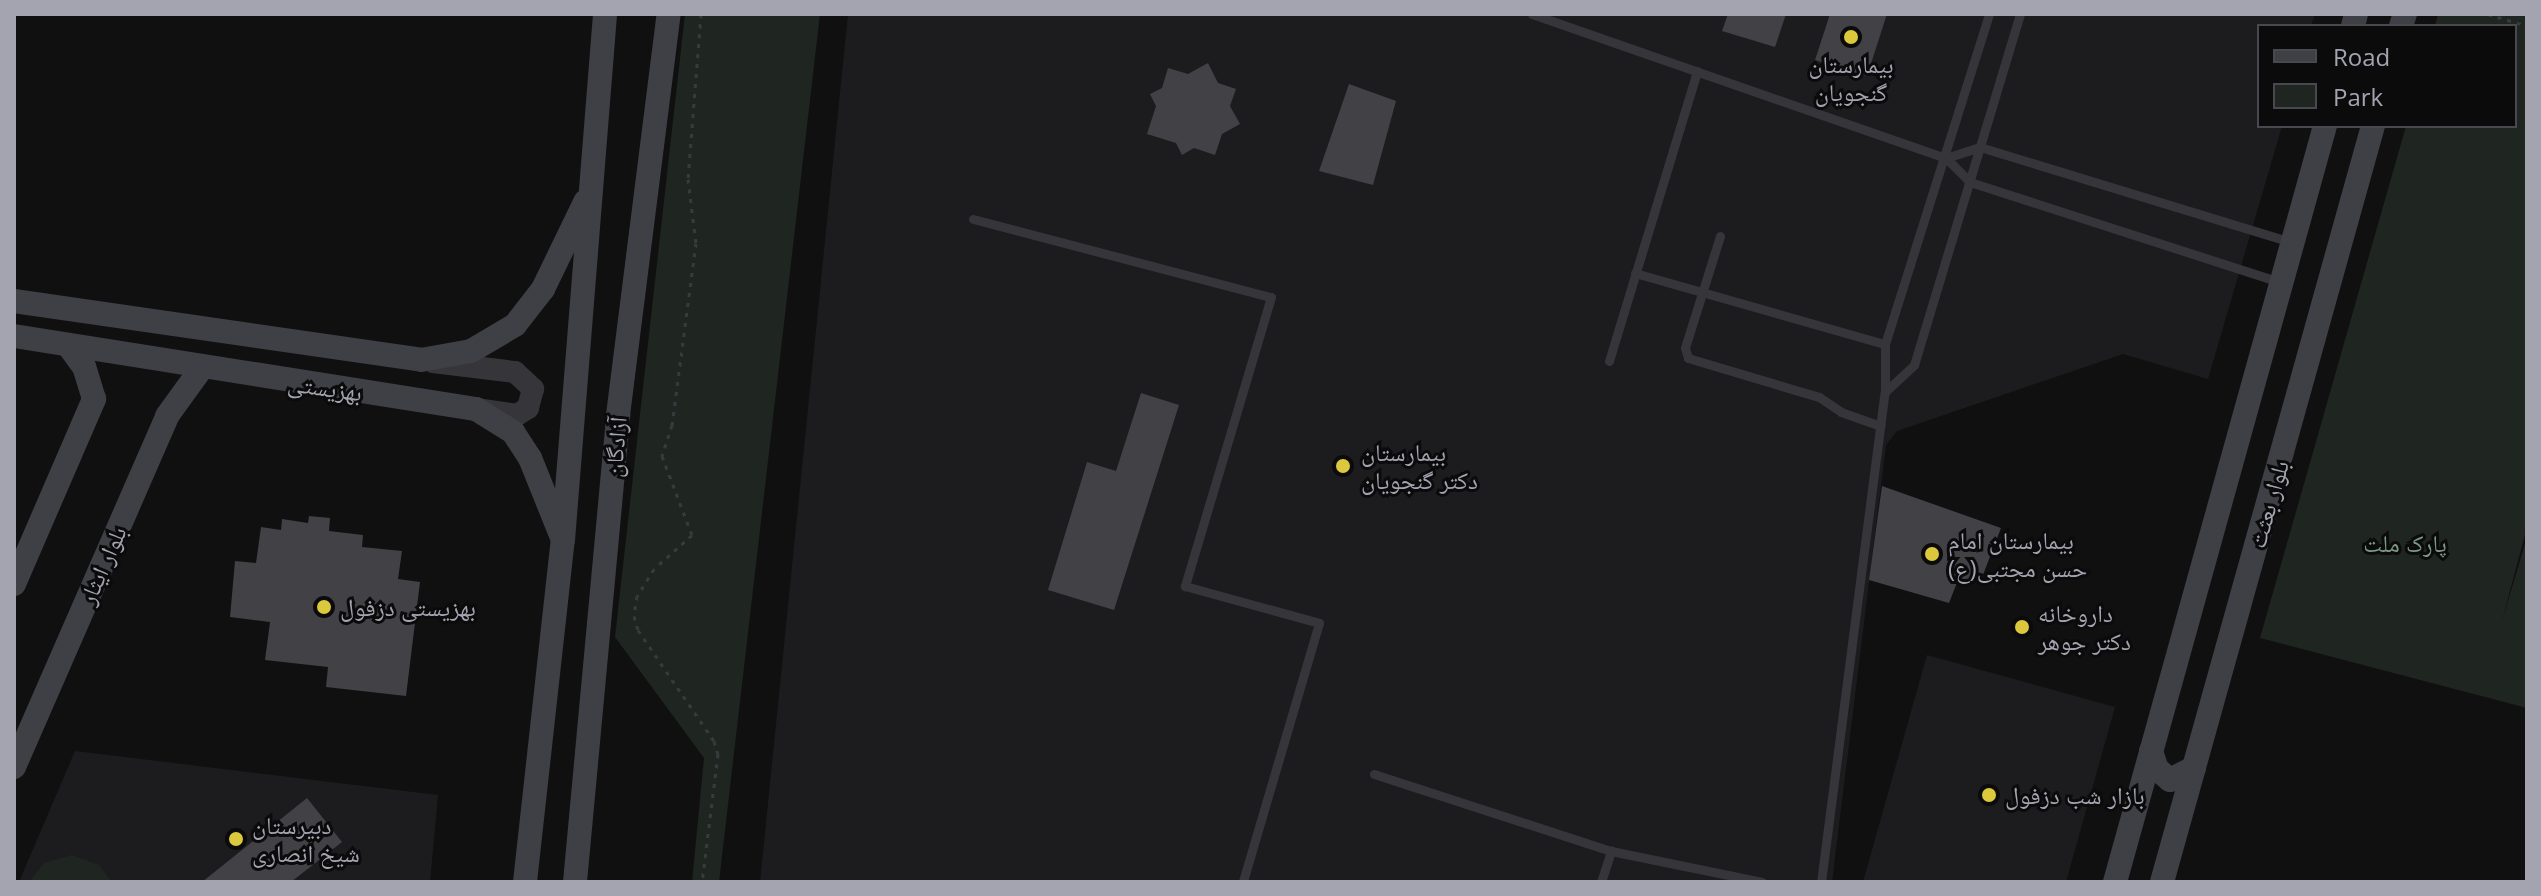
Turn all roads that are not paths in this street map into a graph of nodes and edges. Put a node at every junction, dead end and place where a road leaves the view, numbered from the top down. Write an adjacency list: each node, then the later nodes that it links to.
1 (605, 14): 12 (main road, آزادگان)
2 (1532, 14): 6 (lane)
3 (1989, 14): 10 (lane)
4 (2020, 14): 9 (lane)
5 (668, 15): 37 (main road, آزادگان)
6 (1697, 71): 10 (lane); 16 (lane)
7 (2324, 128): 15 (main road, بلوار بعثت)
8 (2372, 128): 33 (main road, بلوار بعثت)
9 (1980, 147): 10 (lane); 11 (lane); 15 (lane)
10 (1946, 158): 11 (lane); 21 (lane)
11 (1970, 182): 17 (lane); 26 (lane)
12 (591, 189): 23 (main road); 29 (main road, آزادگان)
13 (973, 219): 38 (lane)
14 (1720, 236): 18 (lane)
15 (2293, 243): 17 (main road, بلوار بعثت)
16 (1635, 273): 18 (lane); 24 (lane)
17 (2282, 283): 31 (main road, بلوار بعثت)
18 (1701, 292): 21 (lane); 28 (lane)
19 (14, 301): 23 (main road)
20 (14, 336): 22 (main road, بهزیستی)
21 (1885, 344): 26 (lane)
22 (68, 345): 25 (main road, بهزیستی); 30 (main road)
23 (421, 360): 27 (street)
24 (1609, 361)
25 (201, 369): 27 (main road, بهزیستی); 32 (main road, بلوار ایثار)
26 (1885, 392): 28 (lane)
27 (476, 409): 29 (main road, بهزیستی)
28 (1881, 426): 41 (lane)
29 (563, 540): 36 (main road, آزادگان)
30 (14, 584)
31 (2151, 751): 33 (main road); 42 (main road, بلوار بعثت)
32 (14, 767)
33 (2194, 768): 43 (main road, بلوار بعثت)
34 (1374, 774): 35 (lane)
35 (1611, 851): 39 (lane); 40 (lane)
36 (525, 882)
37 (575, 882)
38 (1243, 882)
39 (1601, 882)
40 (1762, 882)
41 (1821, 882)
42 (2115, 882)
43 (2162, 882)

